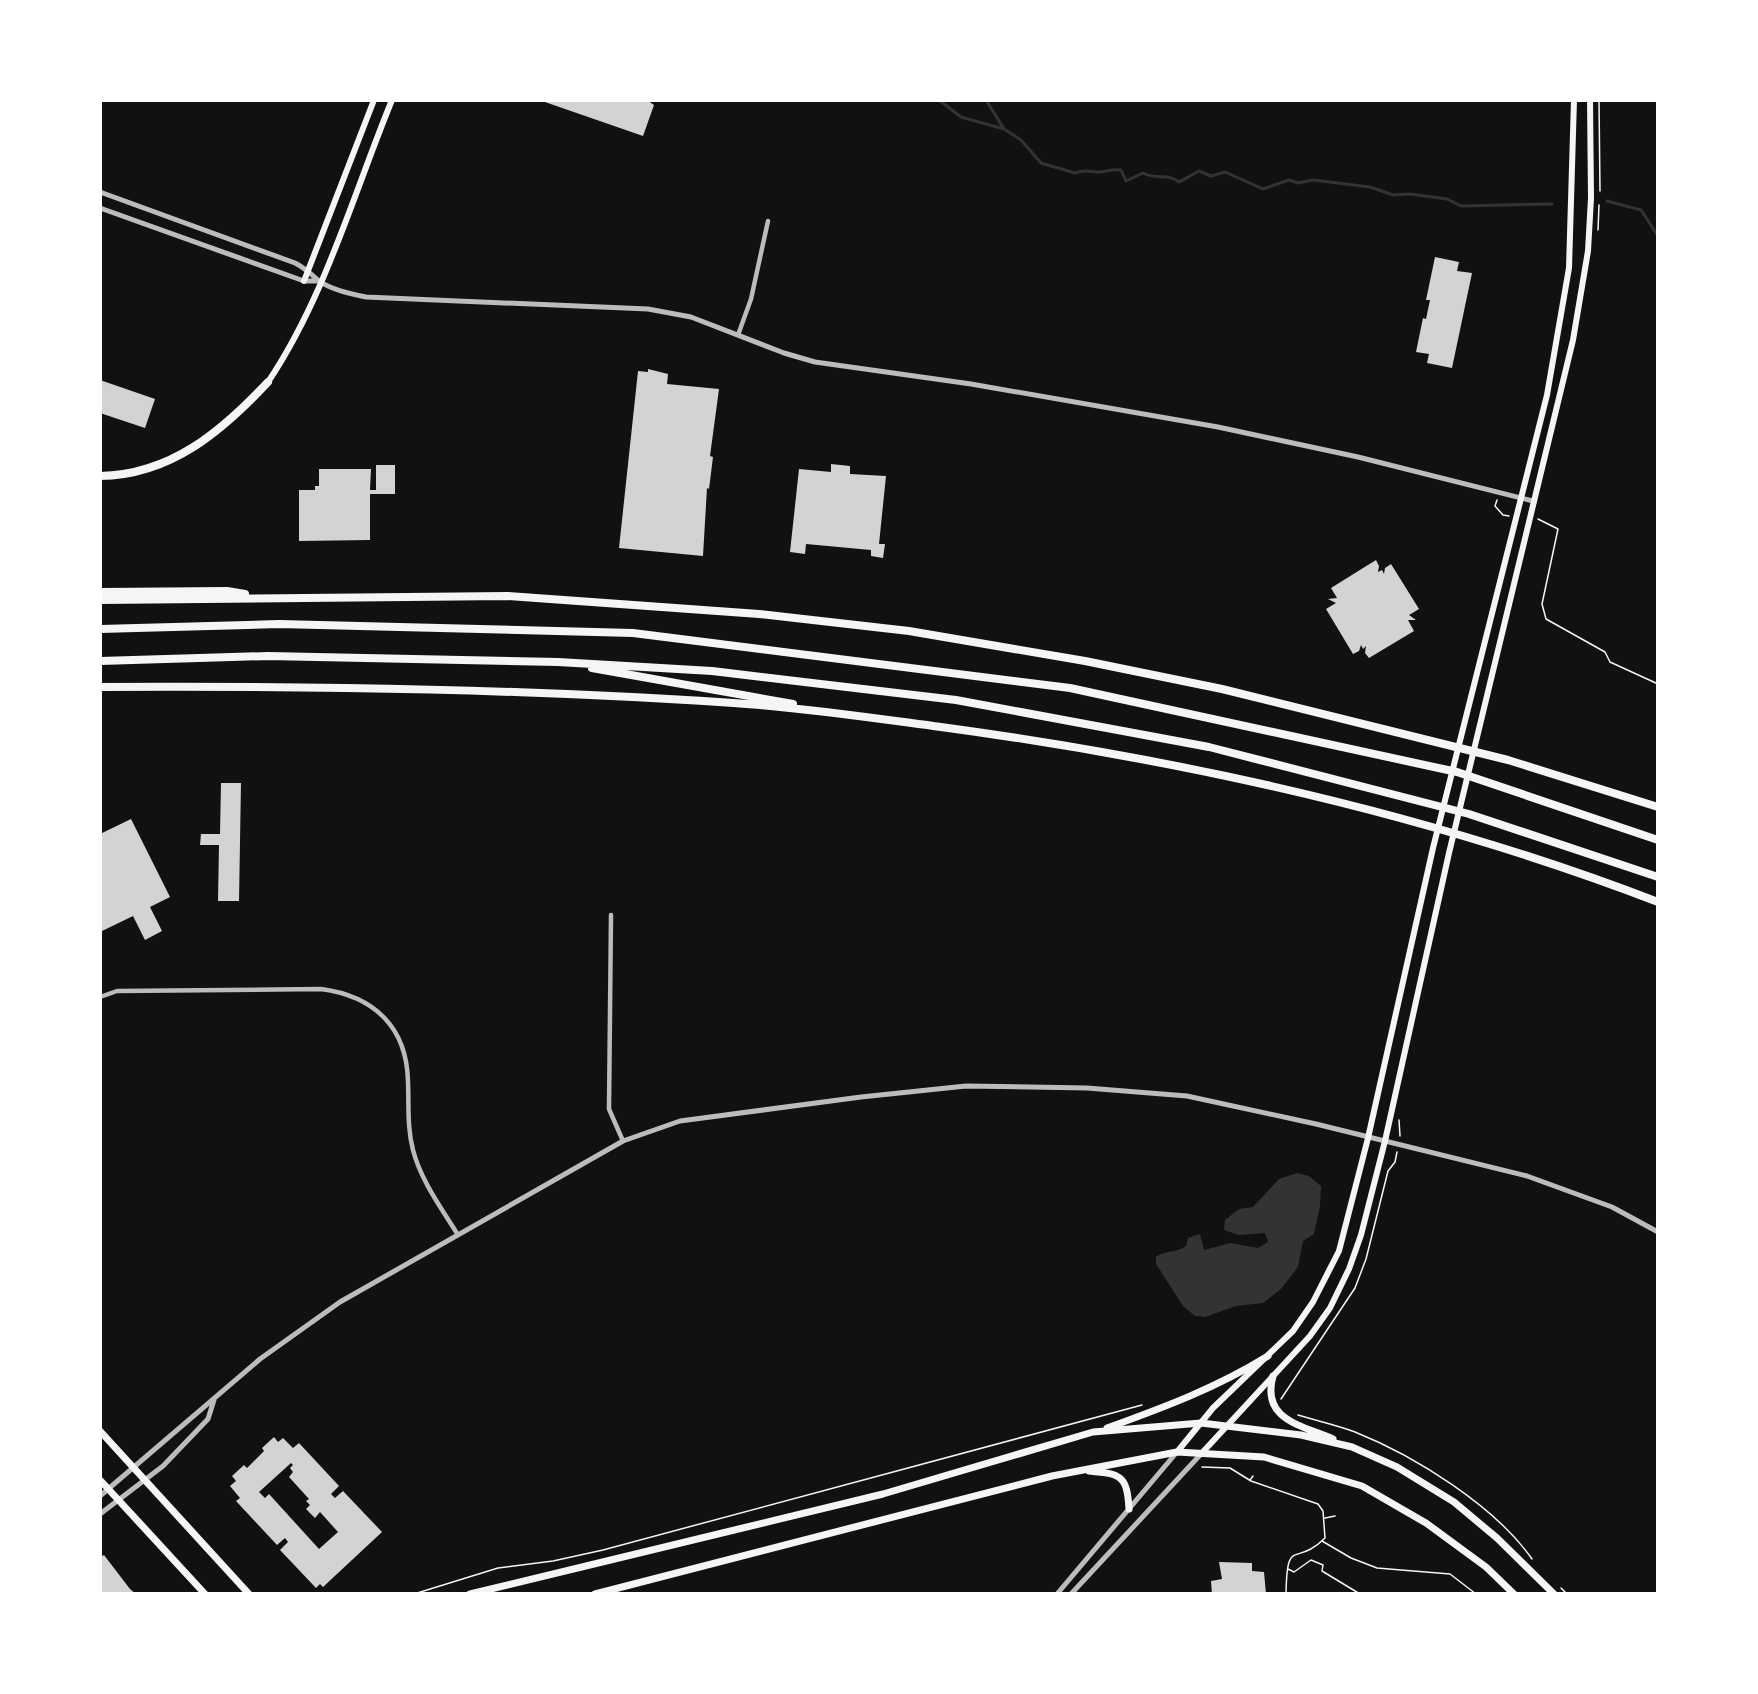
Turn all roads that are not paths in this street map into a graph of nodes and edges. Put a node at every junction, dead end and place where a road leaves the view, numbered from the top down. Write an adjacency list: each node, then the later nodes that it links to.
1 (374, 100): 8 (main road)
2 (392, 100): 9 (main road)
3 (1574, 100): 14 (main road)
4 (1590, 100): 15 (main road)
5 (100, 192): 8 (street)
6 (100, 208): 10 (street)
7 (768, 221): 11 (street)
8 (308, 269): 9 (street); 10 (main road)
9 (320, 281): 10 (street); 11 (street); 12 (main road)
10 (304, 282)
11 (738, 335): 14 (street)
12 (268, 382): 13 (highway)
13 (100, 476)
14 (1519, 498): 15 (street); 30 (main road)
15 (1533, 501): 32 (main road)
16 (100, 592): 17 (highway)
17 (267, 597): 18 (highway); 24 (highway)
18 (100, 600)
19 (100, 629): 25 (highway)
20 (100, 661): 21 (highway)
21 (558, 662): 23 (highway); 26 (highway)
22 (100, 689): 23 (highway)
23 (866, 717): 27 (highway)
24 (1658, 807)
25 (1658, 840)
26 (1658, 877)
27 (1658, 902)
28 (612, 915): 31 (street)
29 (100, 997): 34 (street)
30 (1368, 1138): 31 (street); 32 (street); 35 (main road)
31 (623, 1141): 34 (street)
32 (1385, 1141): 33 (street); 36 (main road)
33 (1658, 1232)
34 (458, 1235): 37 (street)
35 (1268, 1356): 38 (main road); 41 (main road)
36 (1273, 1376): 39 (main road); 42 (main road)
37 (215, 1399): 45 (street); 48 (street)
38 (1201, 1423): 39 (main road); 41 (main road); 43 (main road)
39 (1227, 1426): 42 (main road); 44 (main road)
40 (100, 1431): 45 (main road)
41 (1093, 1432): 56 (main road)
42 (1352, 1447): 61 (main road)
43 (1177, 1452): 44 (main road); 46 (main road); 52 (street)
44 (1201, 1454): 59 (street); 60 (main road)
45 (135, 1469): 48 (main road); 49 (street)
46 (1081, 1471): 52 (main road); 57 (main road)
47 (100, 1480): 49 (main road)
48 (145, 1480): 51 (street); 55 (main road)
49 (109, 1489): 50 (street); 51 (main road)
50 (100, 1496)
51 (120, 1502): 53 (street); 54 (main road)
52 (1129, 1509): 58 (street)
53 (100, 1514)
54 (205, 1593)
55 (249, 1593)
56 (470, 1593)
57 (595, 1593)
58 (1057, 1593)
59 (1071, 1593)
60 (1514, 1593)
61 (1554, 1593)

